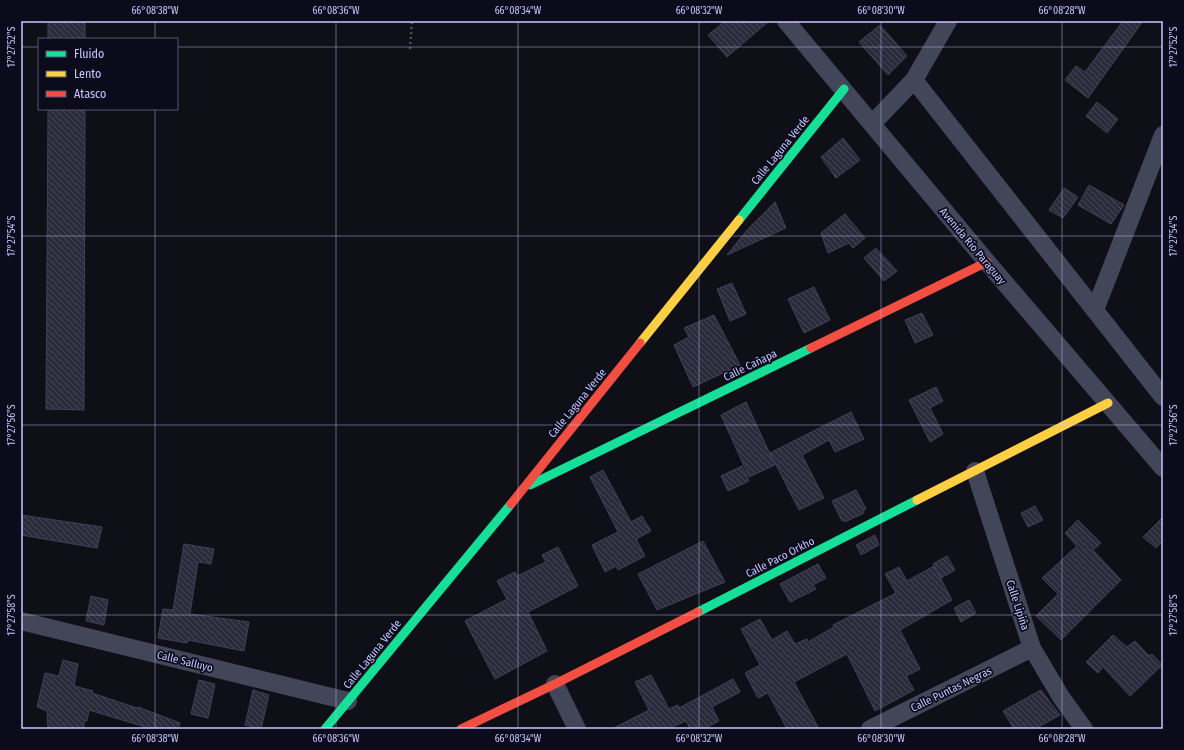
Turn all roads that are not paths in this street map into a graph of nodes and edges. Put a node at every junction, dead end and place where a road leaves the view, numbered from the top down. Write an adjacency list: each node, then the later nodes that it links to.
1 (786, 21): 4 (street, Avenida Río Paraguay)
2 (948, 21): 3 (street)
3 (914, 80): 5 (street); 8 (street)
4 (844, 89): 5 (street, Avenida Río Paraguay); 13 (street, Calle Laguna Verde)
5 (872, 124): 7 (street, Avenida Río Paraguay)
6 (1163, 135): 8 (street)
7 (987, 262): 10 (street, Avenida Río Paraguay); 13 (street, Calle Cañapa)
8 (1095, 310): 9 (street)
9 (1163, 397)
10 (1108, 403): 11 (street, Avenida Río Paraguay); 12 (street, Calle Paco Orkho)
11 (1163, 468)
12 (974, 472): 15 (street, Calle Lipiña); 16 (street, Calle Paco Orkho)
13 (523, 488): 17 (street, Calle Laguna Verde)
14 (21, 621): 17 (street, Calle Salluyo)
15 (1032, 648): 21 (street, Calle Puntas Negras); 22 (street, Calle Lipiña)
16 (555, 684): 19 (street, Calle Paco Orkho); 20 (street)
17 (348, 701): 18 (street, Calle Laguna Verde)
18 (325, 729)
19 (461, 729)
20 (578, 729)
21 (870, 729)
22 (1084, 729)

